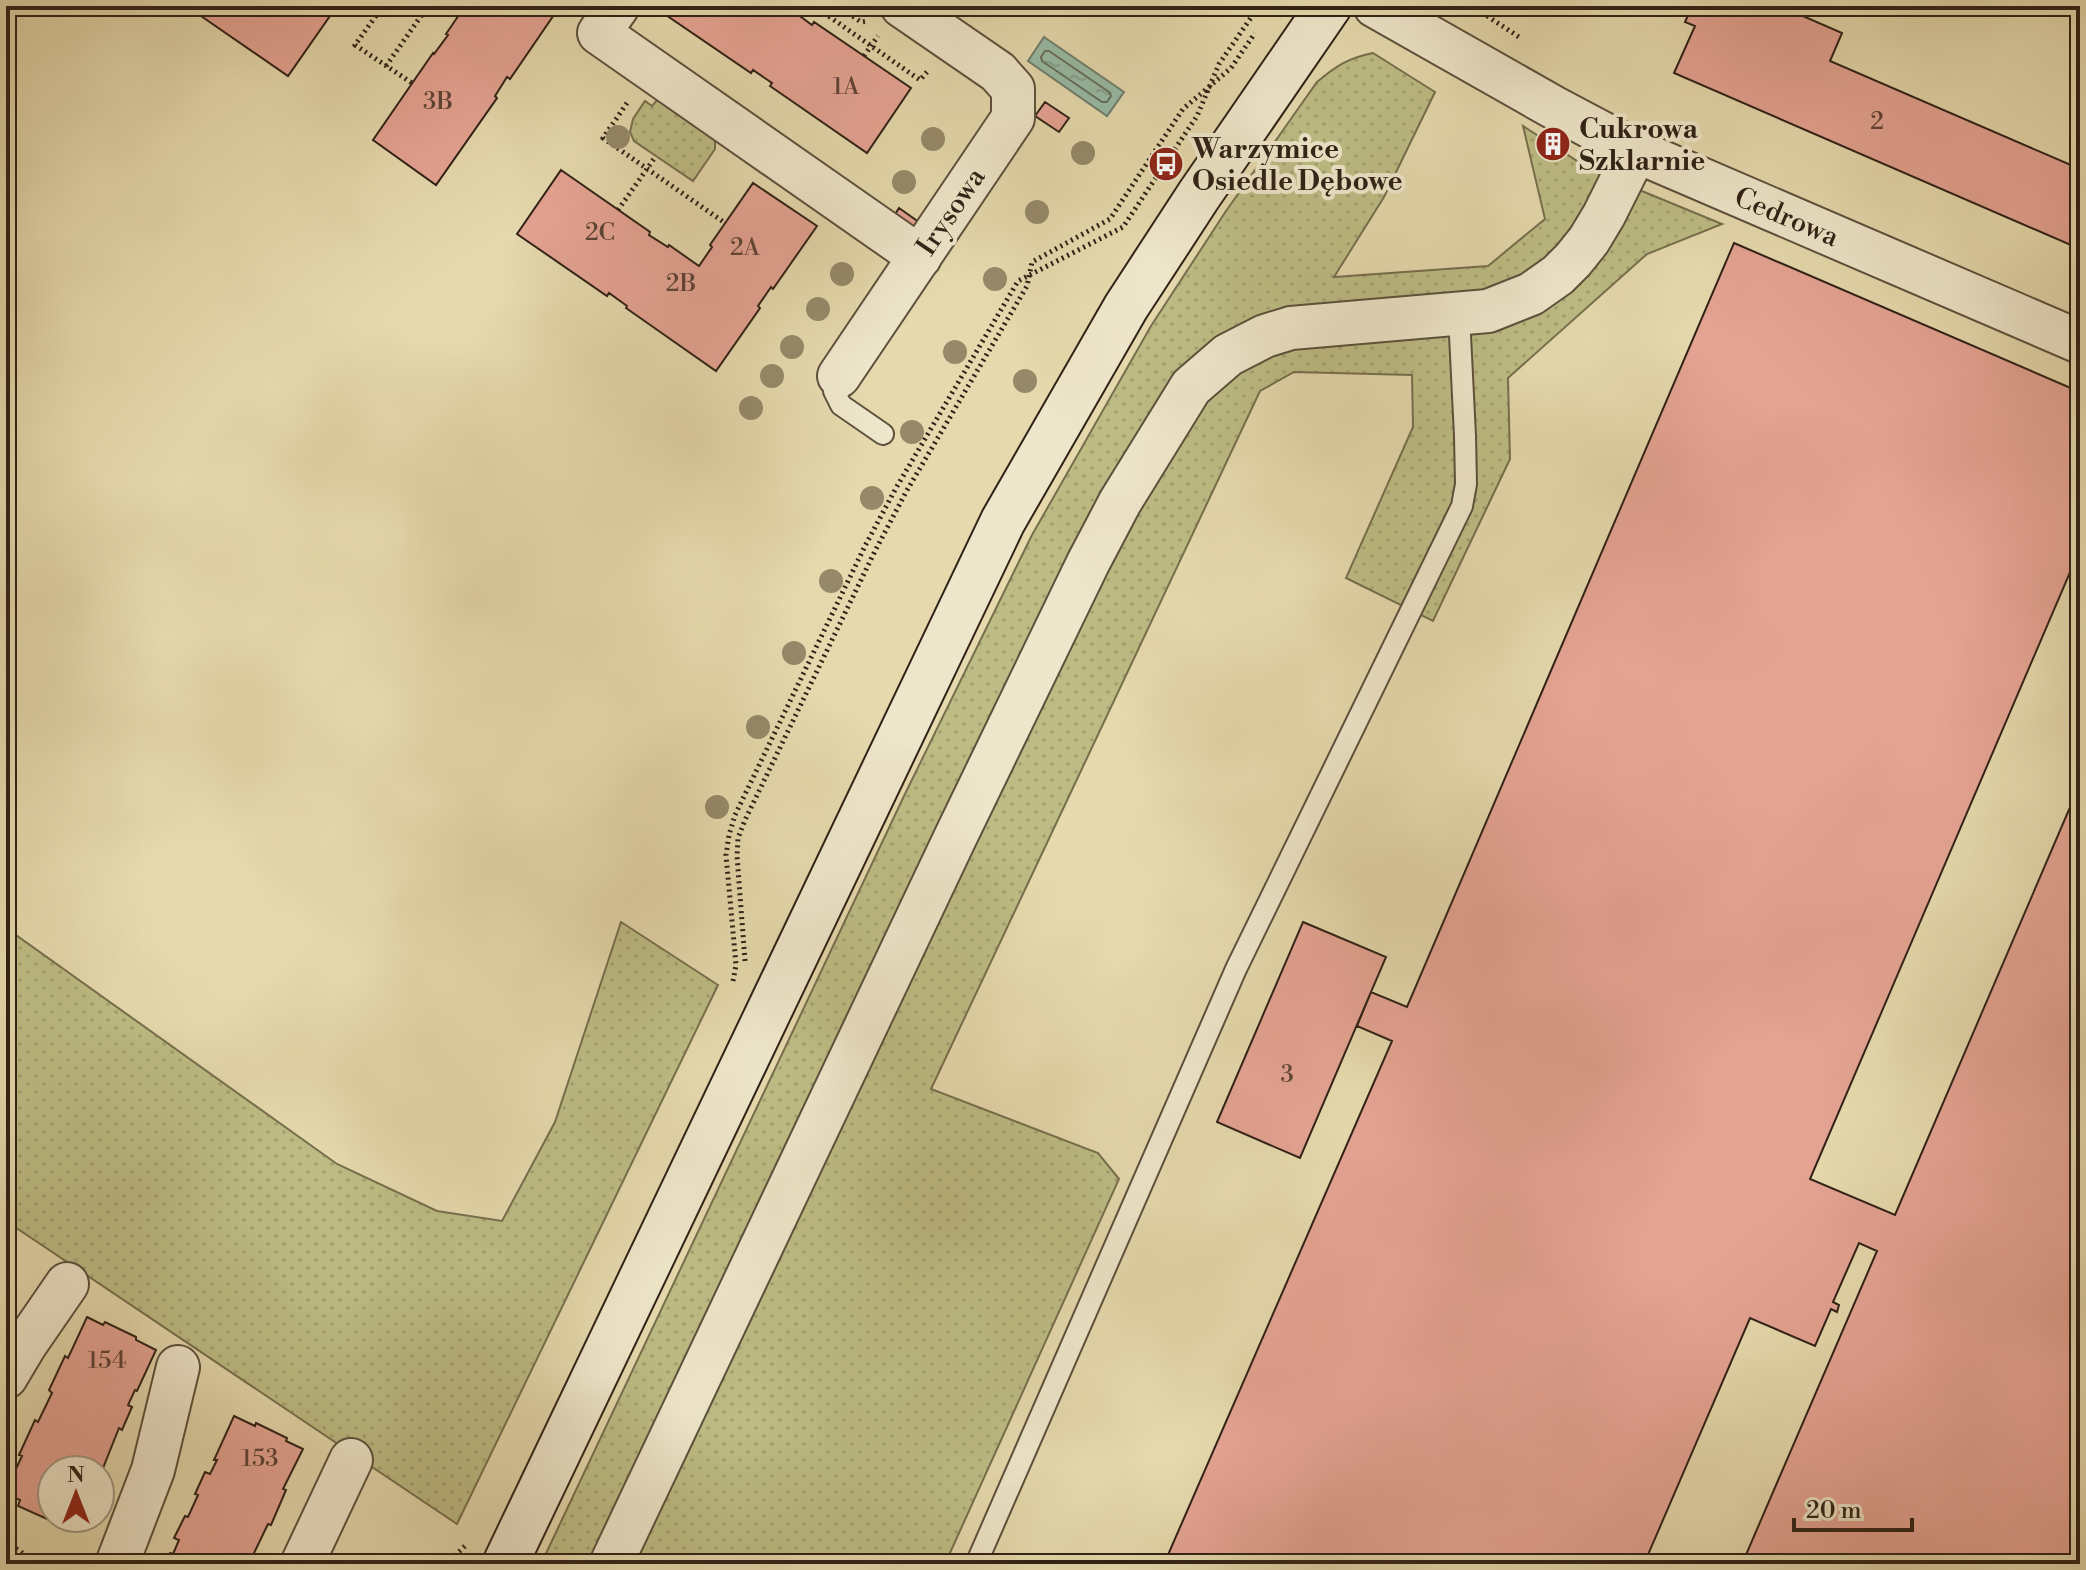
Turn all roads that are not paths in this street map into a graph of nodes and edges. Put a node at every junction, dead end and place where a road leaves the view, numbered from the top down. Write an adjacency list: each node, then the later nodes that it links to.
1 (618, 6): 6 (street)
2 (1329, 6): 15 (street)
3 (1375, 6): 5 (street, Cedrowa)
4 (890, 21): 6 (street, Irysowa)
5 (1636, 151): 7 (street); 8 (street, Cedrowa)
6 (920, 257): 9 (street, Irysowa)
7 (1459, 315): 18 (street); 19 (lane)
8 (2080, 342)
9 (839, 376): 10 (lane, Irysowa)
10 (883, 434)
11 (67, 1284): 13 (street)
12 (178, 1367): 16 (street)
13 (6, 1377)
14 (351, 1460): 17 (street)
15 (489, 1551)
16 (117, 1564)
17 (302, 1564)
18 (611, 1564)
19 (976, 1564)

